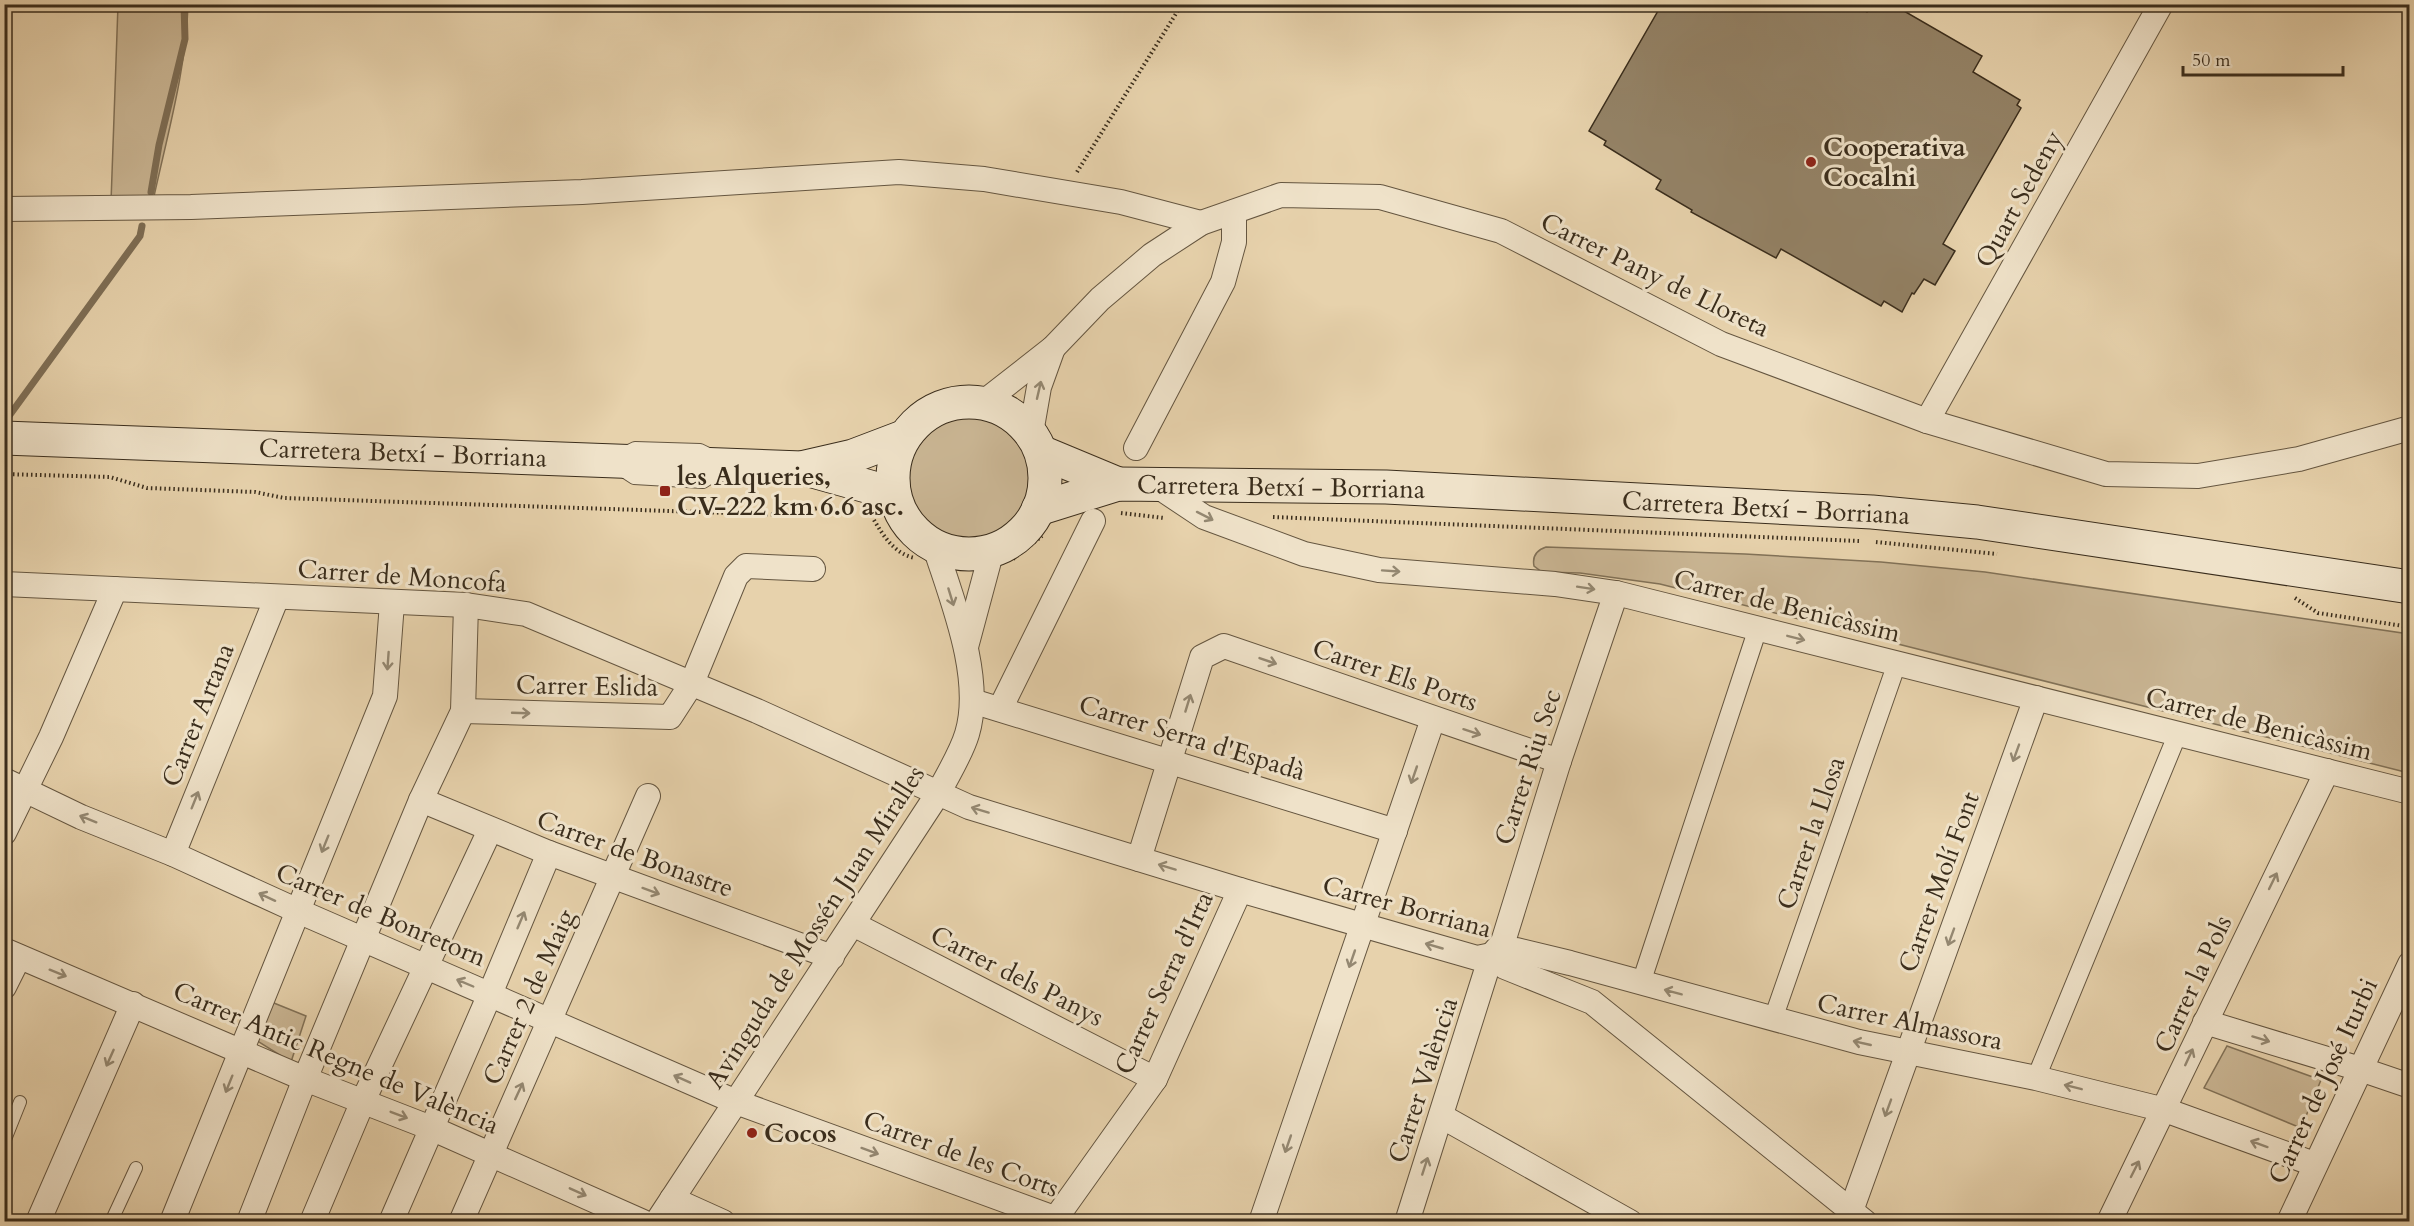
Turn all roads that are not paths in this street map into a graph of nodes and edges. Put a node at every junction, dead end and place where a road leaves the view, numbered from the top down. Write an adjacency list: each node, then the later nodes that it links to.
1 (2161, 4): 7 (street, Quart Sedeny)
2 (4, 209): 4 (street)
3 (1234, 212): 4 (street, Carrer Pany de Lloreta); 7 (street, Carrer Pany de Lloreta); 12 (street)
4 (1202, 223): 5 (street, Carrer Pany de Lloreta)
5 (1053, 348): 6 (street, Carrer Pany de Lloreta); 11 (street, Carrer Pany de Lloreta, one-way to 5)
6 (984, 402): 9 (main road); 11 (main road)
7 (1927, 421): 8 (street, Carrer Pany de Lloreta)
8 (2409, 428)
9 (903, 437): 13 (main road, Carretera Betxí - Borriana); 16 (main road)
10 (4, 438): 13 (main road, Carretera Betxí - Borriana)
11 (1036, 443): 14 (main road, Carretera Betxí - Borriana); 17 (main road)
12 (1136, 448)
13 (802, 468): 16 (main road, Carretera Betxí - Borriana)
14 (1118, 484): 15 (main road, Carretera Betxí - Borriana); 17 (main road, Carretera Betxí - Borriana)
15 (1156, 485): 23 (main road, Carretera Betxí - Borriana); 25 (street, Carrer de Benicàssim, one-way to 25)
16 (895, 500): 19 (main road)
17 (1038, 509): 20 (main road)
18 (1093, 521): 35 (street)
19 (935, 546): 20 (main road); 30 (street, Avinguda de Mossén Juan Miralles, one-way to 30)
20 (992, 550): 30 (street, Avinguda de Mossén Juan Miralles)
21 (813, 569): 32 (street)
22 (4, 584): 24 (street, Carrer de Moncofa)
23 (2409, 587)
24 (115, 589): 26 (street, Carrer de Moncofa); 42 (street)
25 (1616, 593): 29 (street, Carrer de Benicàssim); 40 (street, Carrer Riu Sec)
26 (277, 597): 27 (street, Carrer de Moncofa); 51 (street, Carrer Artana, one-way to 26)
27 (392, 603): 28 (street, Carrer de Moncofa); 55 (street, one-way to 55)
28 (466, 605): 32 (street, Carrer de Moncofa); 36 (street)
29 (1758, 628): 31 (street, Carrer de Benicàssim, one-way to 31); 65 (street)
30 (966, 647): 34 (street, Avinguda de Mossén Juan Miralles)
31 (1898, 663): 33 (street, Carrer de Benicàssim); 70 (street, Carrer la Llosa)
32 (692, 683): 36 (street, Carrer Eslida, one-way to 32); 43 (street, Carrer de Moncofa)
33 (2036, 698): 38 (street, Carrer de Benicàssim); 74 (street, Carrer Molí Font, one-way to 74)
34 (972, 700): 35 (street, Carrer Serra d'Espadà); 43 (street, Avinguda de Mossén Juan Miralles)
35 (1000, 709): 39 (street, Carrer Serra d'Espadà)
36 (463, 711): 46 (street)
37 (1433, 719): 39 (street, Carrer Els Ports, one-way to 37); 40 (street, Carrer Els Ports, one-way to 40); 48 (street, one-way to 48)
38 (2178, 733): 41 (street, Carrer de Benicàssim); 76 (street)
39 (1171, 760): 48 (street, Carrer Serra d'Espadà); 52 (street)
40 (1559, 761): 60 (street, Carrer Riu Sec)
41 (2327, 771): 44 (street, Carrer de Benicàssim); 72 (street, Carrer la Pols, one-way to 41)
42 (15, 785): 49 (street); 51 (street, Carrer de Bonretorn, one-way to 42)
43 (939, 792): 52 (street, Carrer Borriana, one-way to 43); 56 (street, Avinguda de Mossén Juan Miralles)
44 (2409, 792)
45 (648, 796): 53 (street, Carrer 2 de Maig)
46 (421, 800): 47 (street, Carrer de Bonastre); 58 (street)
47 (490, 830): 50 (street, Carrer de Bonastre); 63 (street)
48 (1395, 831): 57 (street)
49 (4, 833)
50 (549, 853): 53 (street, Carrer de Bonastre); 67 (street, one-way to 50)
51 (173, 854): 55 (street, Carrer de Bonretorn, one-way to 51)
52 (1139, 858): 54 (street, Carrer Borriana, one-way to 52)
53 (614, 877): 61 (street, Carrer de Bonastre, one-way to 61); 71 (street, Carrer 2 de Maig)
54 (1240, 890): 57 (street, Carrer Borriana); 78 (street, Carrer Serra d'Irta)
55 (298, 911): 58 (street, Carrer de Bonretorn); 73 (street)
56 (853, 924): 61 (street, Avinguda de Mossén Juan Miralles); 78 (street, Carrer dels Panys)
57 (1363, 926): 60 (street, Carrer Borriana, one-way to 57); 104 (street, one-way to 104)
58 (364, 940): 63 (street, Carrer de Bonretorn); 77 (street)
59 (12, 954): 66 (street); 69 (street, Carrer Antic Regne de València, one-way to 69)
60 (1491, 956): 64 (street, Carrer Almassora); 68 (street, Carrer Borriana); 84 (street, Carrer València)
61 (832, 957): 82 (street, Avinguda de Mossén Juan Miralles)
62 (2409, 964): 75 (street, Carrer de José Iturbi)
63 (428, 967): 67 (street, Carrer de Bonretorn, one-way to 63); 80 (street)
64 (1602, 971): 65 (street, Carrer Almassora); 68 (street)
65 (1641, 983): 70 (street, Carrer Almassora, one-way to 65)
66 (4, 987)
67 (490, 994): 71 (street, Carrer de Bonretorn); 85 (street)
68 (1592, 1002): 91 (street, Carrer Borriana)
69 (133, 1004): 73 (street, Carrer Antic Regne de València); 94 (street, one-way to 94)
70 (1773, 1019): 74 (street, Carrer Almassora, one-way to 70)
71 (551, 1021): 82 (street, Carrer de Bonretorn, one-way to 71); 87 (street, Carrer 2 de Maig, one-way to 71)
72 (2205, 1022): 75 (street, one-way to 75); 83 (street, Carrer la Pols, one-way to 72)
73 (242, 1053): 77 (street, Carrer Antic Regne de València); 96 (street, one-way to 96)
74 (1908, 1053): 76 (street, Carrer Almassora); 91 (street, Carrer Molí Font, one-way to 91)
75 (2360, 1069): 79 (street); 88 (street, Carrer de José Iturbi)
76 (2036, 1078): 83 (street, Carrer Almassora, one-way to 76)
77 (305, 1079): 80 (street, Carrer Antic Regne de València); 97 (street)
78 (1155, 1079): 92 (street, Carrer Serra d'Irta)
79 (2409, 1086)
80 (363, 1101): 85 (street, Carrer Antic Regne de València, one-way to 85); 98 (street)
81 (20, 1102): 86 (lane)
82 (736, 1102): 90 (street, Avinguda de Mossén Juan Miralles); 92 (street, Carrer de les Corts, one-way to 92)
83 (2164, 1110): 88 (street, Carrer Almassora, one-way to 83); 107 (street, Carrer la Pols, one-way to 83)
84 (1441, 1116): 105 (street, Carrer València, one-way to 84); 106 (street)
85 (431, 1128): 87 (street, Carrer Antic Regne de València); 99 (street)
86 (4, 1142)
87 (490, 1154): 100 (street, Carrer 2 de Maig); 101 (street, Carrer Antic Regne de València, one-way to 101)
88 (2314, 1164): 93 (street, Carrer de José Iturbi)
89 (136, 1168): 95 (lane)
90 (672, 1198): 102 (street, Avinguda de Mossén Juan Miralles); 103 (street)
91 (1855, 1218)
92 (1061, 1220)
93 (2294, 1220)
94 (38, 1221)
95 (111, 1221)
96 (172, 1221)
97 (249, 1221)
98 (312, 1221)
99 (391, 1221)
100 (461, 1221)
101 (643, 1221)
102 (657, 1221)
103 (723, 1221)
104 (1261, 1221)
105 (1407, 1221)
106 (1630, 1221)
107 (2109, 1221)

